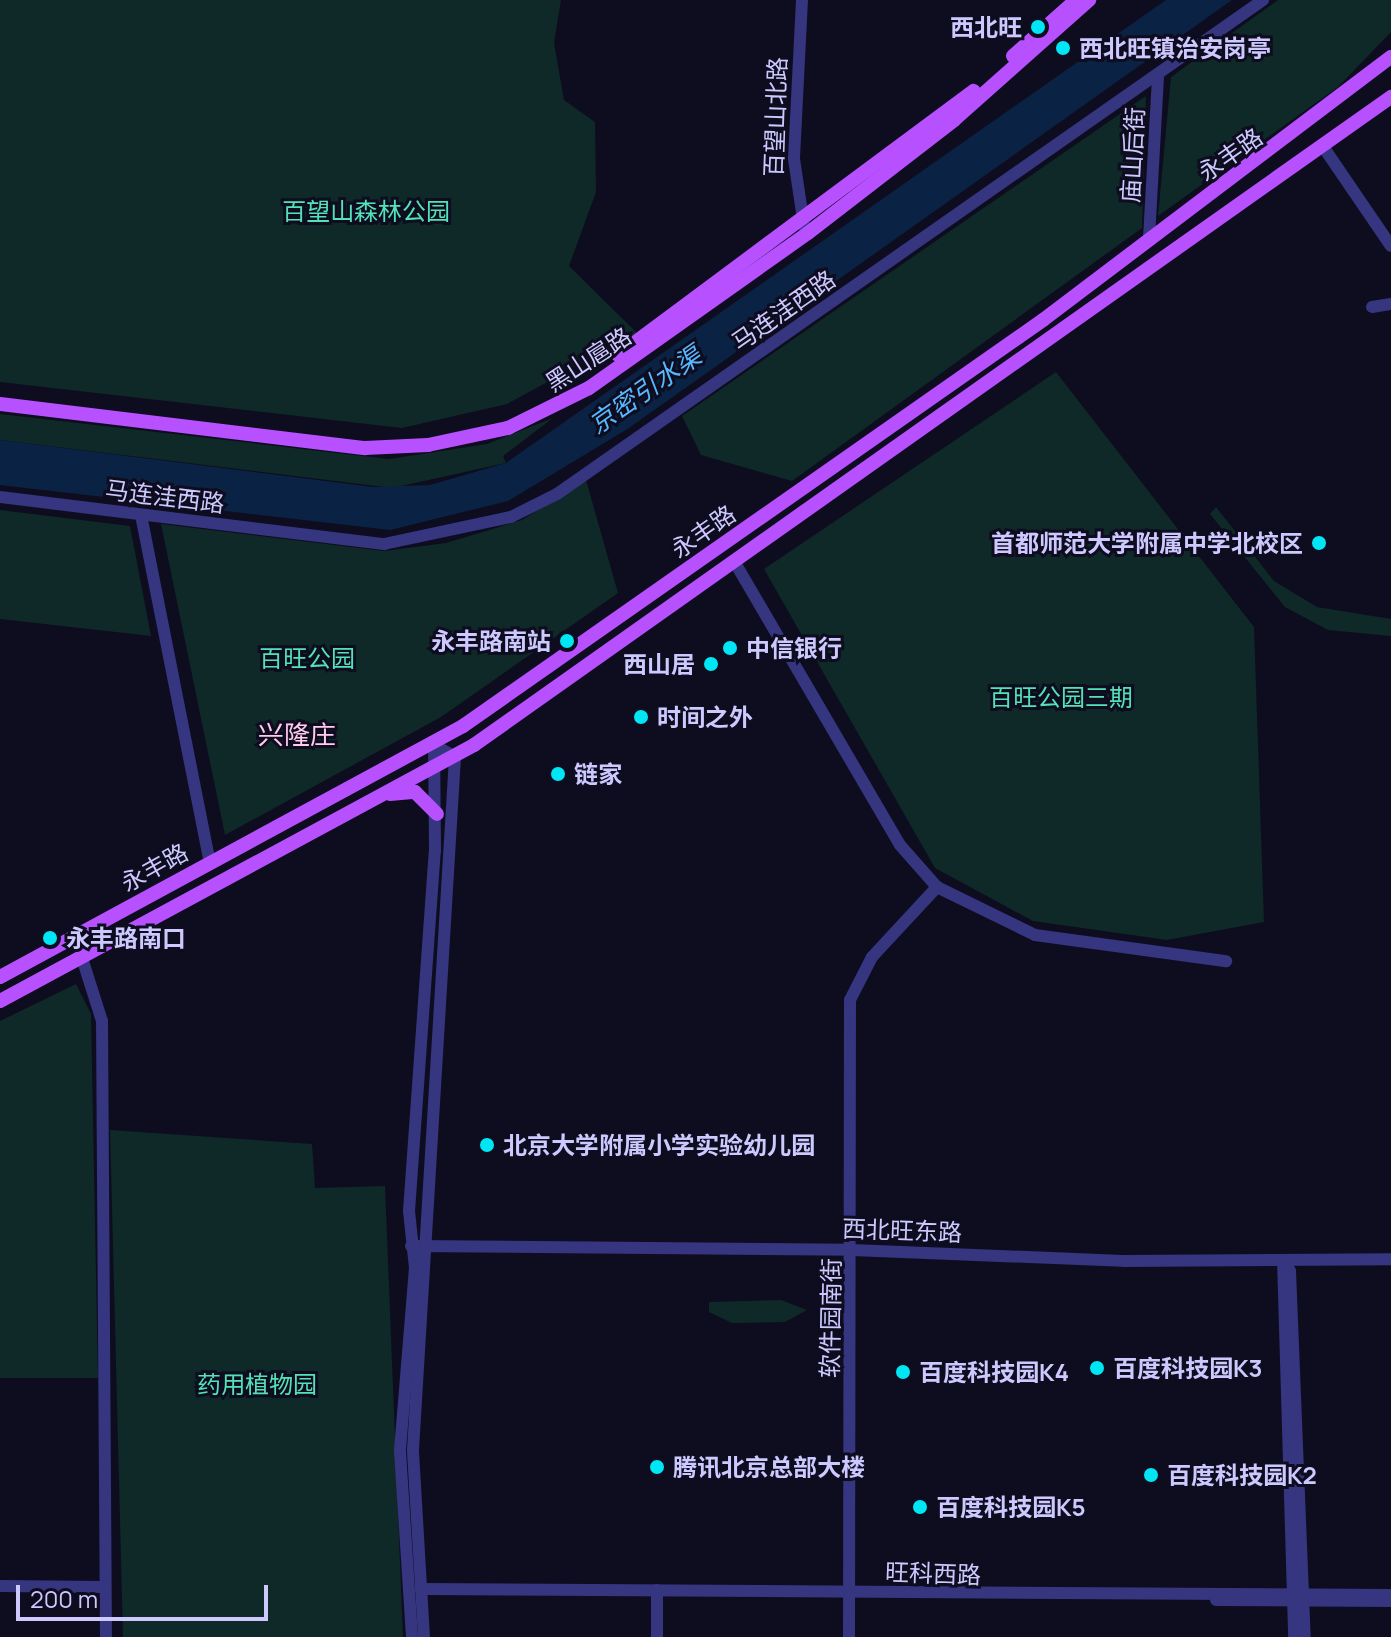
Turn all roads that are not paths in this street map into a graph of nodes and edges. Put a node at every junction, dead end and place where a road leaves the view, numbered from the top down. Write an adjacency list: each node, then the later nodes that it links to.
1 (802, 0): 9 (street, 百望山北路)
2 (1076, 0): 9 (main road, 黑山扈路)
3 (1089, 0): 9 (main road, 黑山扈路)
4 (1263, 0): 6 (street, 马连洼西路)
5 (1391, 57): 10 (main road, 永丰路)
6 (1158, 75): 10 (street, 庙山后街); 21 (street, 马连洼西路)
7 (1391, 97): 8 (main road, 永丰路)
8 (1322, 145): 11 (street); 16 (main road, 永丰路)
9 (805, 227): 18 (main road, 黑山扈路); 19 (main road, 黑山扈路)
10 (1149, 238): 14 (main road, 永丰路)
11 (1391, 246)
12 (1391, 304): 13 (street)
13 (1372, 307)
14 (1039, 322): 15 (main road, 永丰路); 16 (main road)
15 (1018, 337): 17 (main road); 23 (main road, 永丰路)
16 (1051, 338): 17 (main road, 永丰路)
17 (1028, 354): 22 (main road, 永丰路)
18 (0, 395)
19 (0, 404)
20 (0, 497): 21 (street, 马连洼西路)
21 (141, 515): 28 (street)
22 (734, 561): 24 (main road, 永丰路); 29 (street)
23 (434, 745): 24 (street); 25 (street); 28 (main road, 永丰路)
24 (455, 757): 25 (main road, 永丰路); 34 (street)
25 (439, 766): 26 (main road, 永丰路); 27 (street)
26 (382, 796): 27 (main road); 30 (main road, 永丰路)
27 (437, 814): 34 (street)
28 (210, 862): 32 (main road, 永丰路)
29 (937, 887): 31 (street); 35 (street, 软件园南街)
30 (82, 958): 33 (main road, 永丰路); 39 (street)
31 (1226, 961)
32 (0, 977)
33 (0, 1001)
34 (418, 1246): 35 (street, 西北旺东路); 40 (street); 46 (street)
35 (852, 1250): 37 (street, 西北旺东路); 42 (street, 软件园南街)
36 (1391, 1259): 37 (street, 西北旺东路)
37 (1283, 1260): 43 (street)
38 (0, 1586): 39 (street)
39 (105, 1587): 45 (street)
40 (421, 1589): 41 (street, 旺科西路); 47 (street)
41 (657, 1590): 42 (street, 旺科西路); 48 (street)
42 (849, 1593): 43 (street, 旺科西路); 49 (street, 软件园南街)
43 (1298, 1598): 44 (street, 旺科西路); 50 (street); 51 (street)
44 (1391, 1598)
45 (106, 1637)
46 (412, 1637)
47 (424, 1637)
48 (657, 1637)
49 (849, 1637)
50 (1294, 1637)
51 (1305, 1637)

